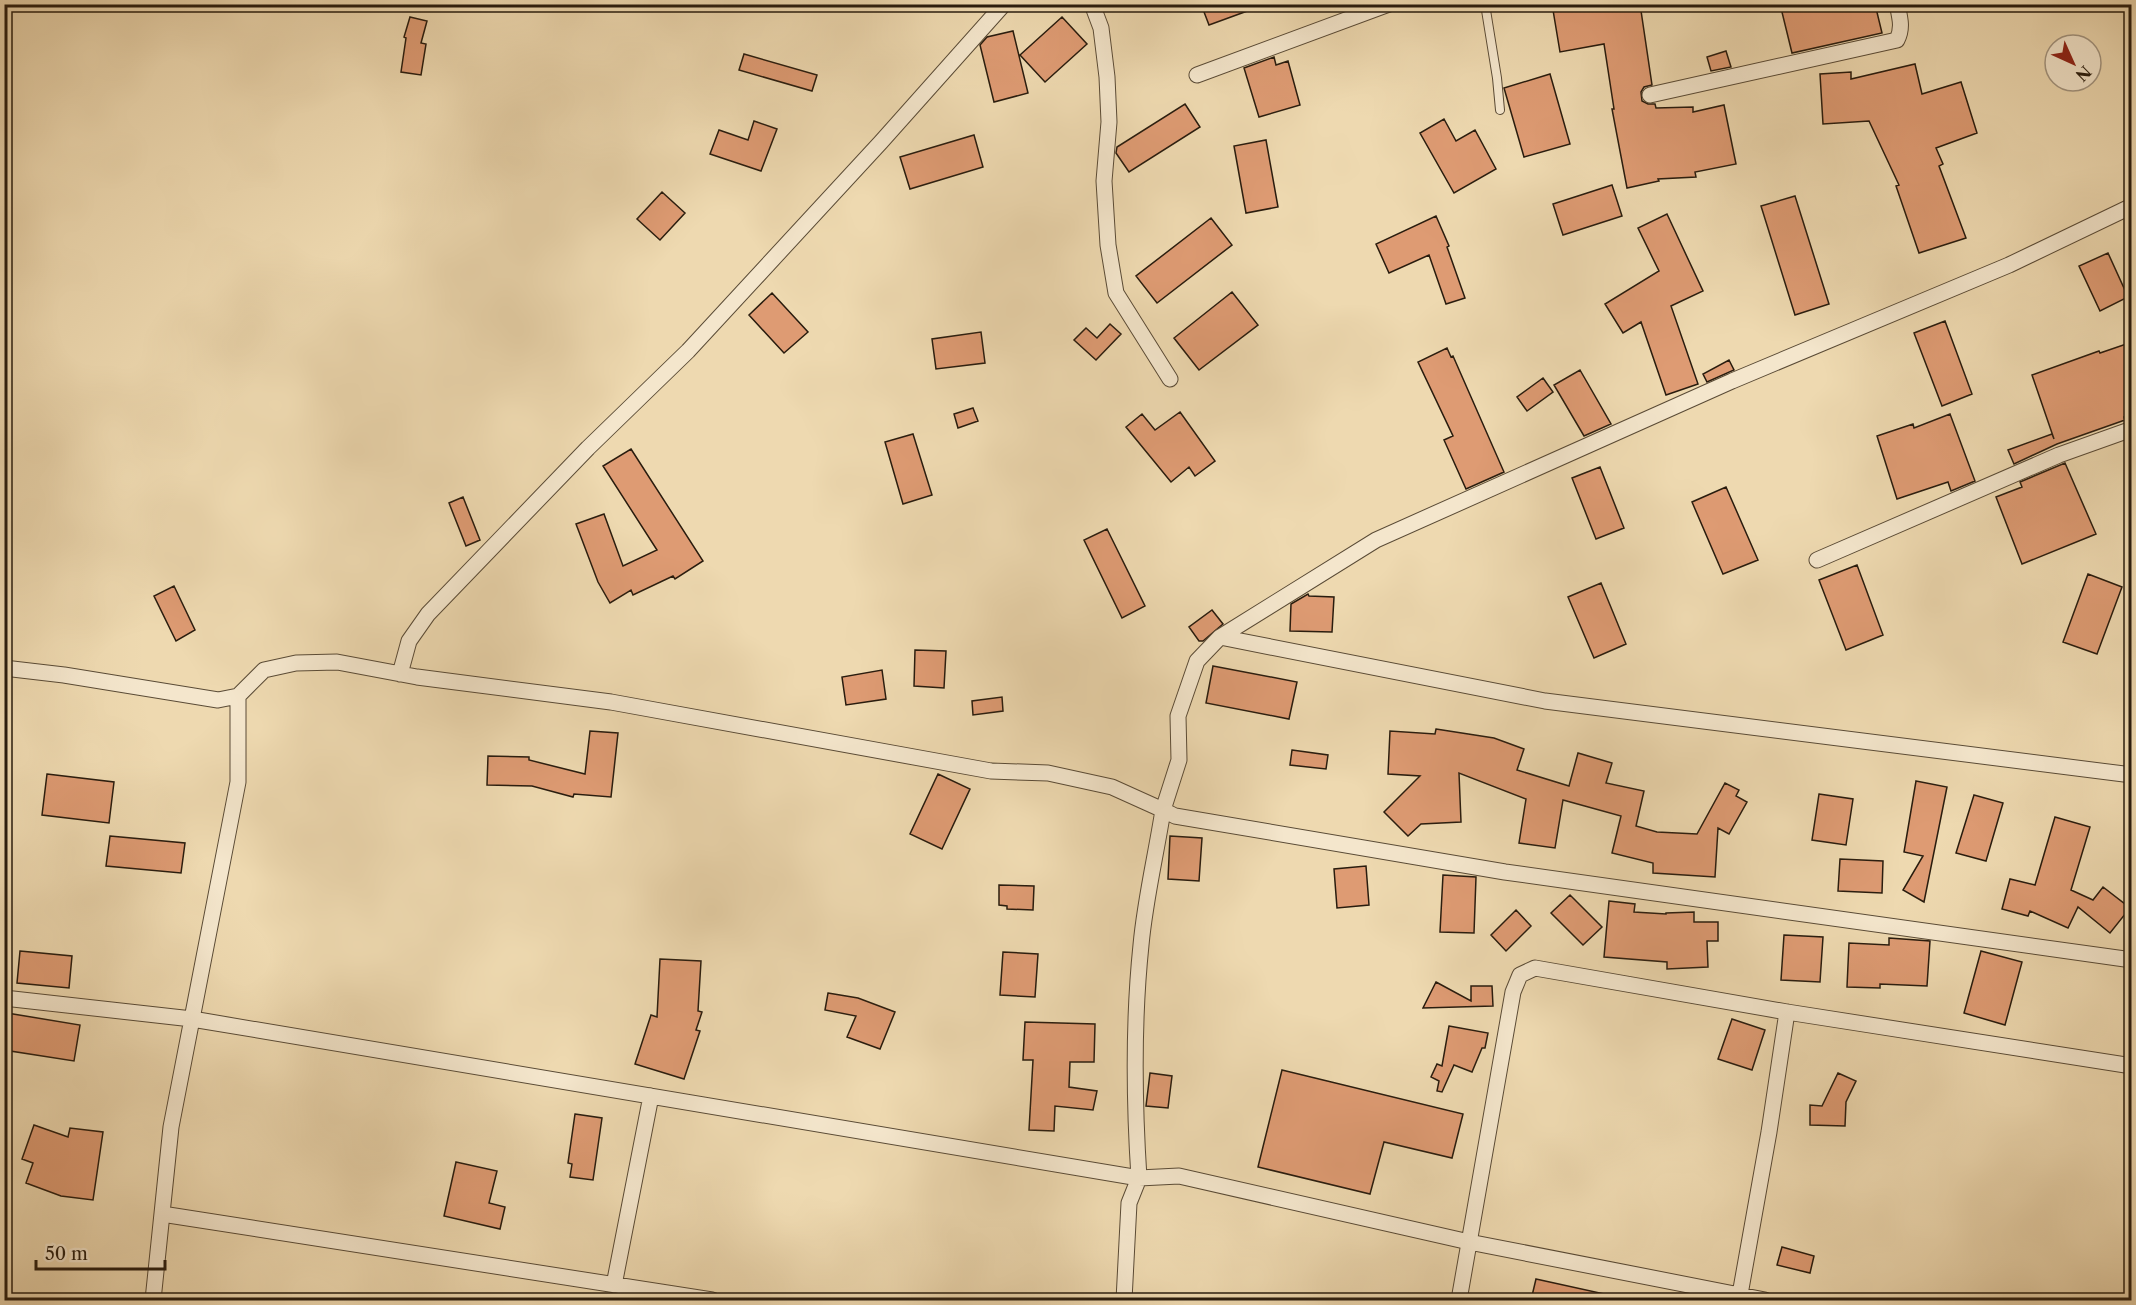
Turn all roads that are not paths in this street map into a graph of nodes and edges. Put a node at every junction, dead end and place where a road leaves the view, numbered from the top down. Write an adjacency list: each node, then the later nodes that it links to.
1 (1092, 4): 10 (street)
2 (1389, 4): 6 (street)
3 (1485, 4): 8 (lane)
4 (1897, 4): 7 (street)
5 (995, 8): 15 (street)
6 (1197, 75)
7 (1650, 95)
8 (1500, 110)
9 (2132, 206): 13 (street)
10 (1170, 379)
11 (2132, 429): 12 (street)
12 (1817, 560)
13 (1220, 637): 17 (street); 18 (street)
14 (4, 668): 16 (street)
15 (400, 674): 16 (street); 18 (street)
16 (238, 696): 22 (street)
17 (2132, 774)
18 (1163, 810): 19 (street); 25 (street)
19 (2132, 960)
20 (4, 998): 22 (street)
21 (1787, 1012): 23 (street); 27 (street); 29 (street)
22 (192, 1019): 24 (street); 26 (street)
23 (2132, 1066)
24 (651, 1096): 25 (street); 28 (street)
25 (1139, 1178): 27 (street); 32 (street)
26 (162, 1214): 28 (street); 30 (street)
27 (1469, 1242): 29 (street); 33 (street)
28 (614, 1285): 31 (street)
29 (1740, 1298): 34 (street)
30 (153, 1300)
31 (712, 1300)
32 (1124, 1300)
33 (1459, 1300)
34 (1765, 1300)

